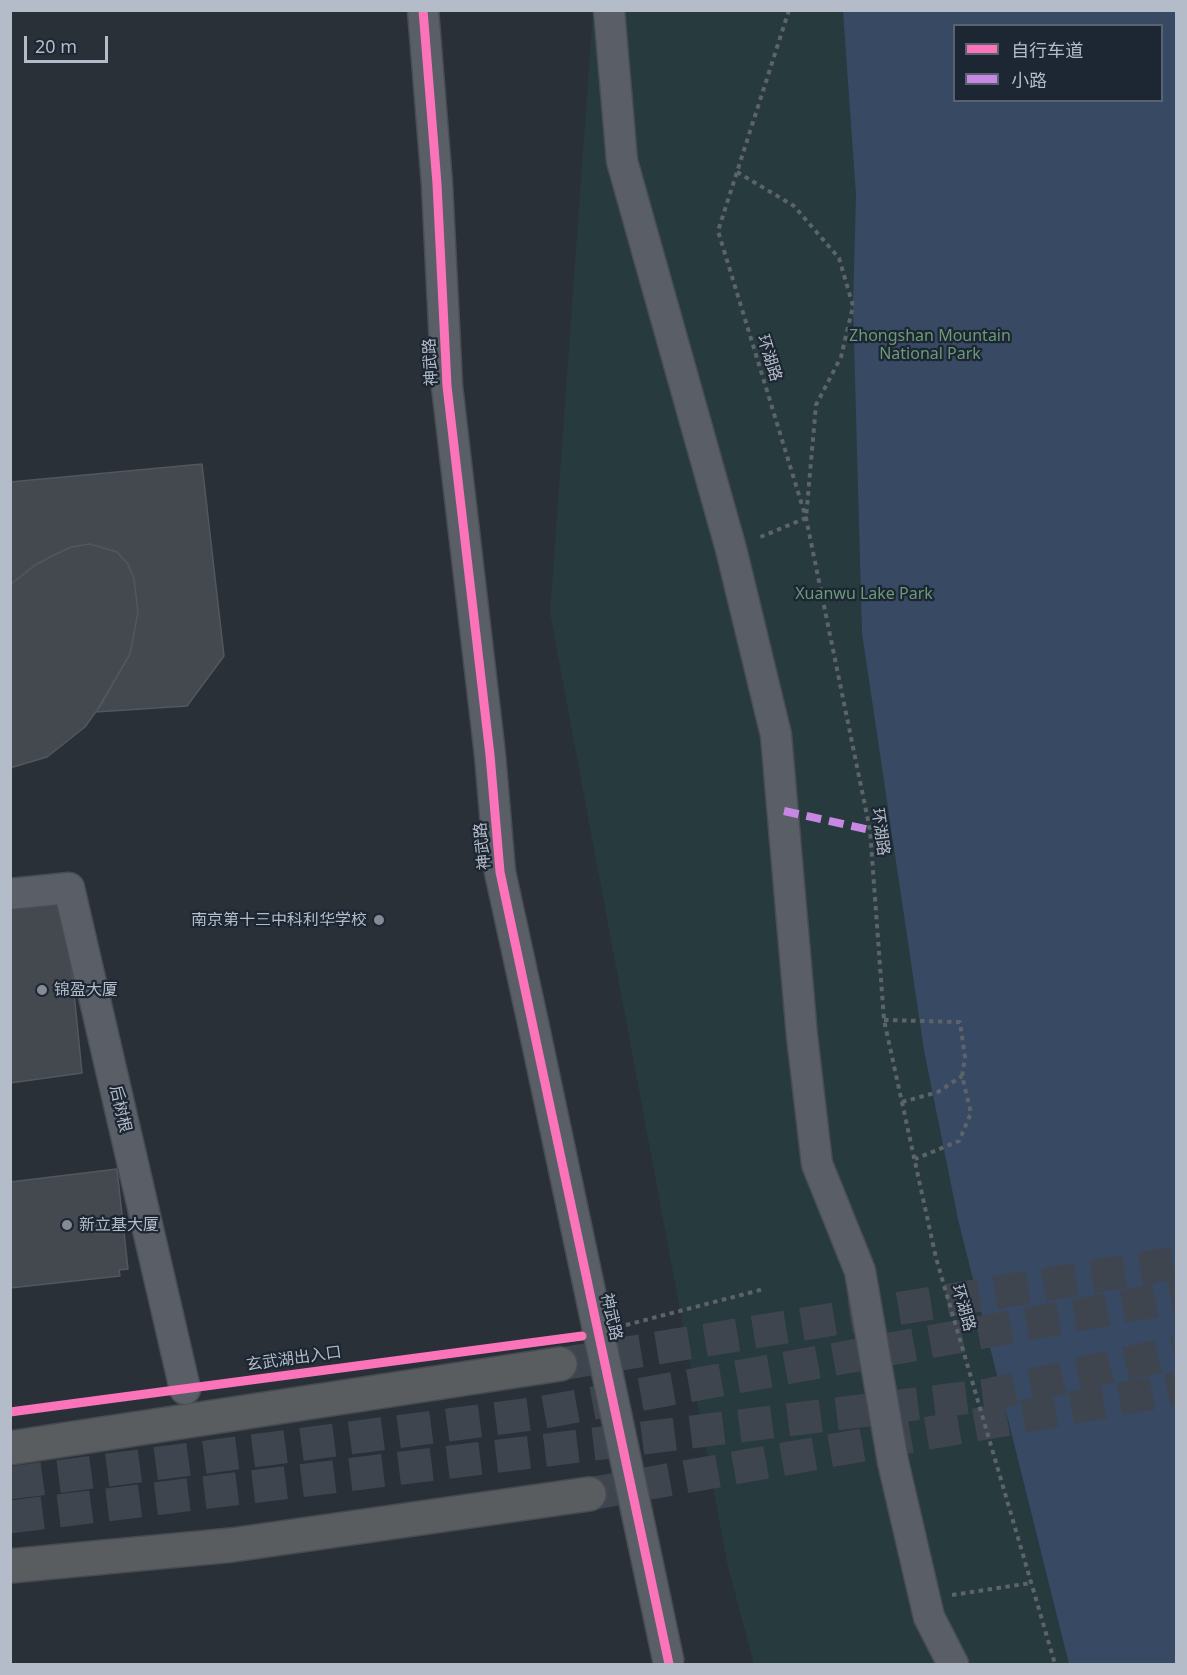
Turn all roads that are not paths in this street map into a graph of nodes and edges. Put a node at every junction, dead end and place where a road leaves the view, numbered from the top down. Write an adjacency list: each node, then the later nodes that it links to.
1 (423, 10): 9 (street, 神武路, bridge)
2 (609, 10): 10 (street)
3 (10, 894): 5 (street, 后树根)
4 (560, 1364): 6 (highway)
5 (185, 1389)
6 (10, 1448)
7 (589, 1494): 8 (highway)
8 (12, 1563)
9 (669, 1665)
10 (953, 1665)

